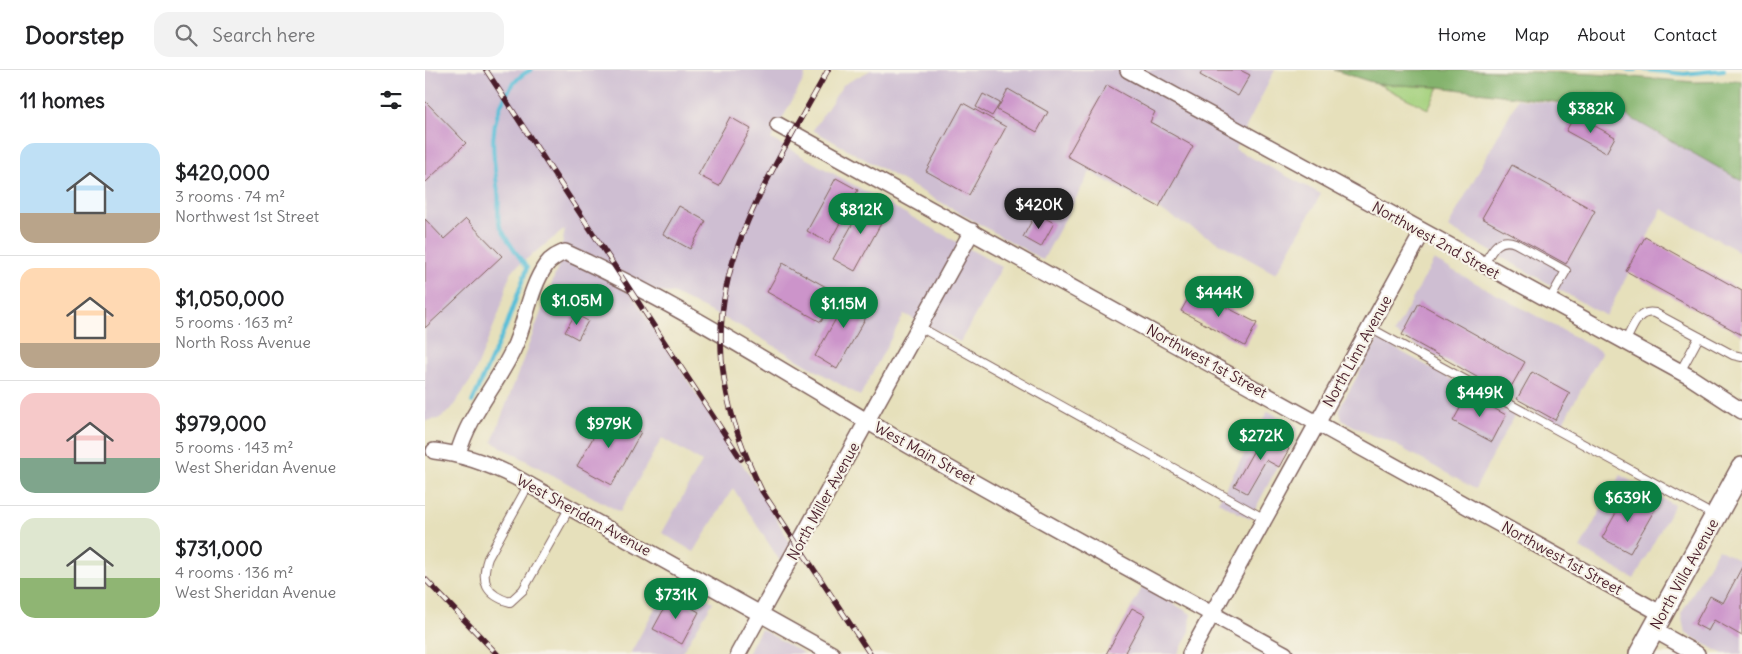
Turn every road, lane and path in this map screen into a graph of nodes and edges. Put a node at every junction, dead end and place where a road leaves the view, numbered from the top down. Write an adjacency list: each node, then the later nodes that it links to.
1 (1128, 70): 4 (street, Northwest 2nd Street)
2 (778, 125): 3 (street, Northwest 1st Street)
3 (972, 231): 7 (street, North Miller Avenue); 15 (street, Northwest 1st Street)
4 (1422, 233): 5 (street, Northwest 2nd Street); 8 (street, North Linn Avenue)
5 (1483, 266): 6 (street, Northwest 2nd Street); 6 (lane)
6 (1549, 302): 10 (street, Northwest 2nd Street)
7 (918, 326): 14 (street, North Miller Avenue); 22 (lane)
8 (1370, 328): 15 (street, North Linn Avenue); 21 (lane)
9 (1699, 337): 10 (lane); 11 (lane); 12 (lane)
10 (1625, 342): 12 (street, Northwest 2nd Street)
11 (1742, 357)
12 (1680, 372): 13 (street, Northwest 2nd Street)
13 (1742, 411)
14 (867, 420): 17 (street, West Main Street); 23 (street, North Miller Avenue); 24 (street, West Main Street)
15 (1318, 423): 22 (street, North Linn Avenue); 25 (street, Northwest 1st Street)
16 (433, 451): 17 (street, West Sheridan Avenue)
17 (458, 454): 19 (street, West Sheridan Avenue)
18 (1742, 468): 21 (main road, North Villa Avenue)
19 (529, 484): 20 (street, West Sheridan Avenue); 20 (lane)
20 (570, 507): 23 (street, West Sheridan Avenue)
21 (1715, 517): 25 (main road, North Villa Avenue)
22 (1265, 519): 24 (street, North Linn Avenue)
23 (761, 614): 26 (street, North Miller Avenue); 27 (street, West Sheridan Avenue)
24 (1212, 614): 28 (street, North Linn Avenue); 29 (street, West Main Street)
25 (1658, 622): 30 (main road, North Villa Avenue); 31 (street, Northwest 1st Street)
26 (738, 654)
27 (832, 654)
28 (1191, 654)
29 (1285, 654)
30 (1640, 654)
31 (1697, 654)

